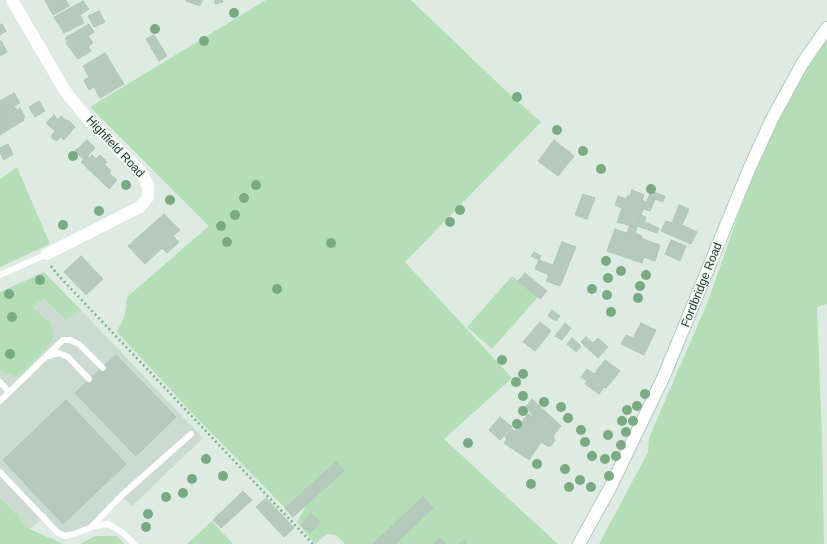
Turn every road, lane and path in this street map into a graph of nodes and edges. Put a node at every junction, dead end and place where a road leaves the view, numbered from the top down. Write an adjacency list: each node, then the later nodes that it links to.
1 (12, 0): 3 (street, Highfield Road)
2 (827, 28): 16 (street, Fordbridge Road)
3 (47, 254): 4 (lane); 15 (path)
4 (0, 275)
5 (48, 356): 6 (lane); 7 (lane); 9 (lane)
6 (103, 368)
7 (89, 379)
8 (0, 382): 9 (lane)
9 (9, 392): 10 (lane)
10 (0, 401)
11 (191, 434): 13 (lane)
12 (0, 472): 13 (lane)
13 (92, 527): 14 (lane)
14 (134, 544)
15 (313, 544)
16 (578, 544)

